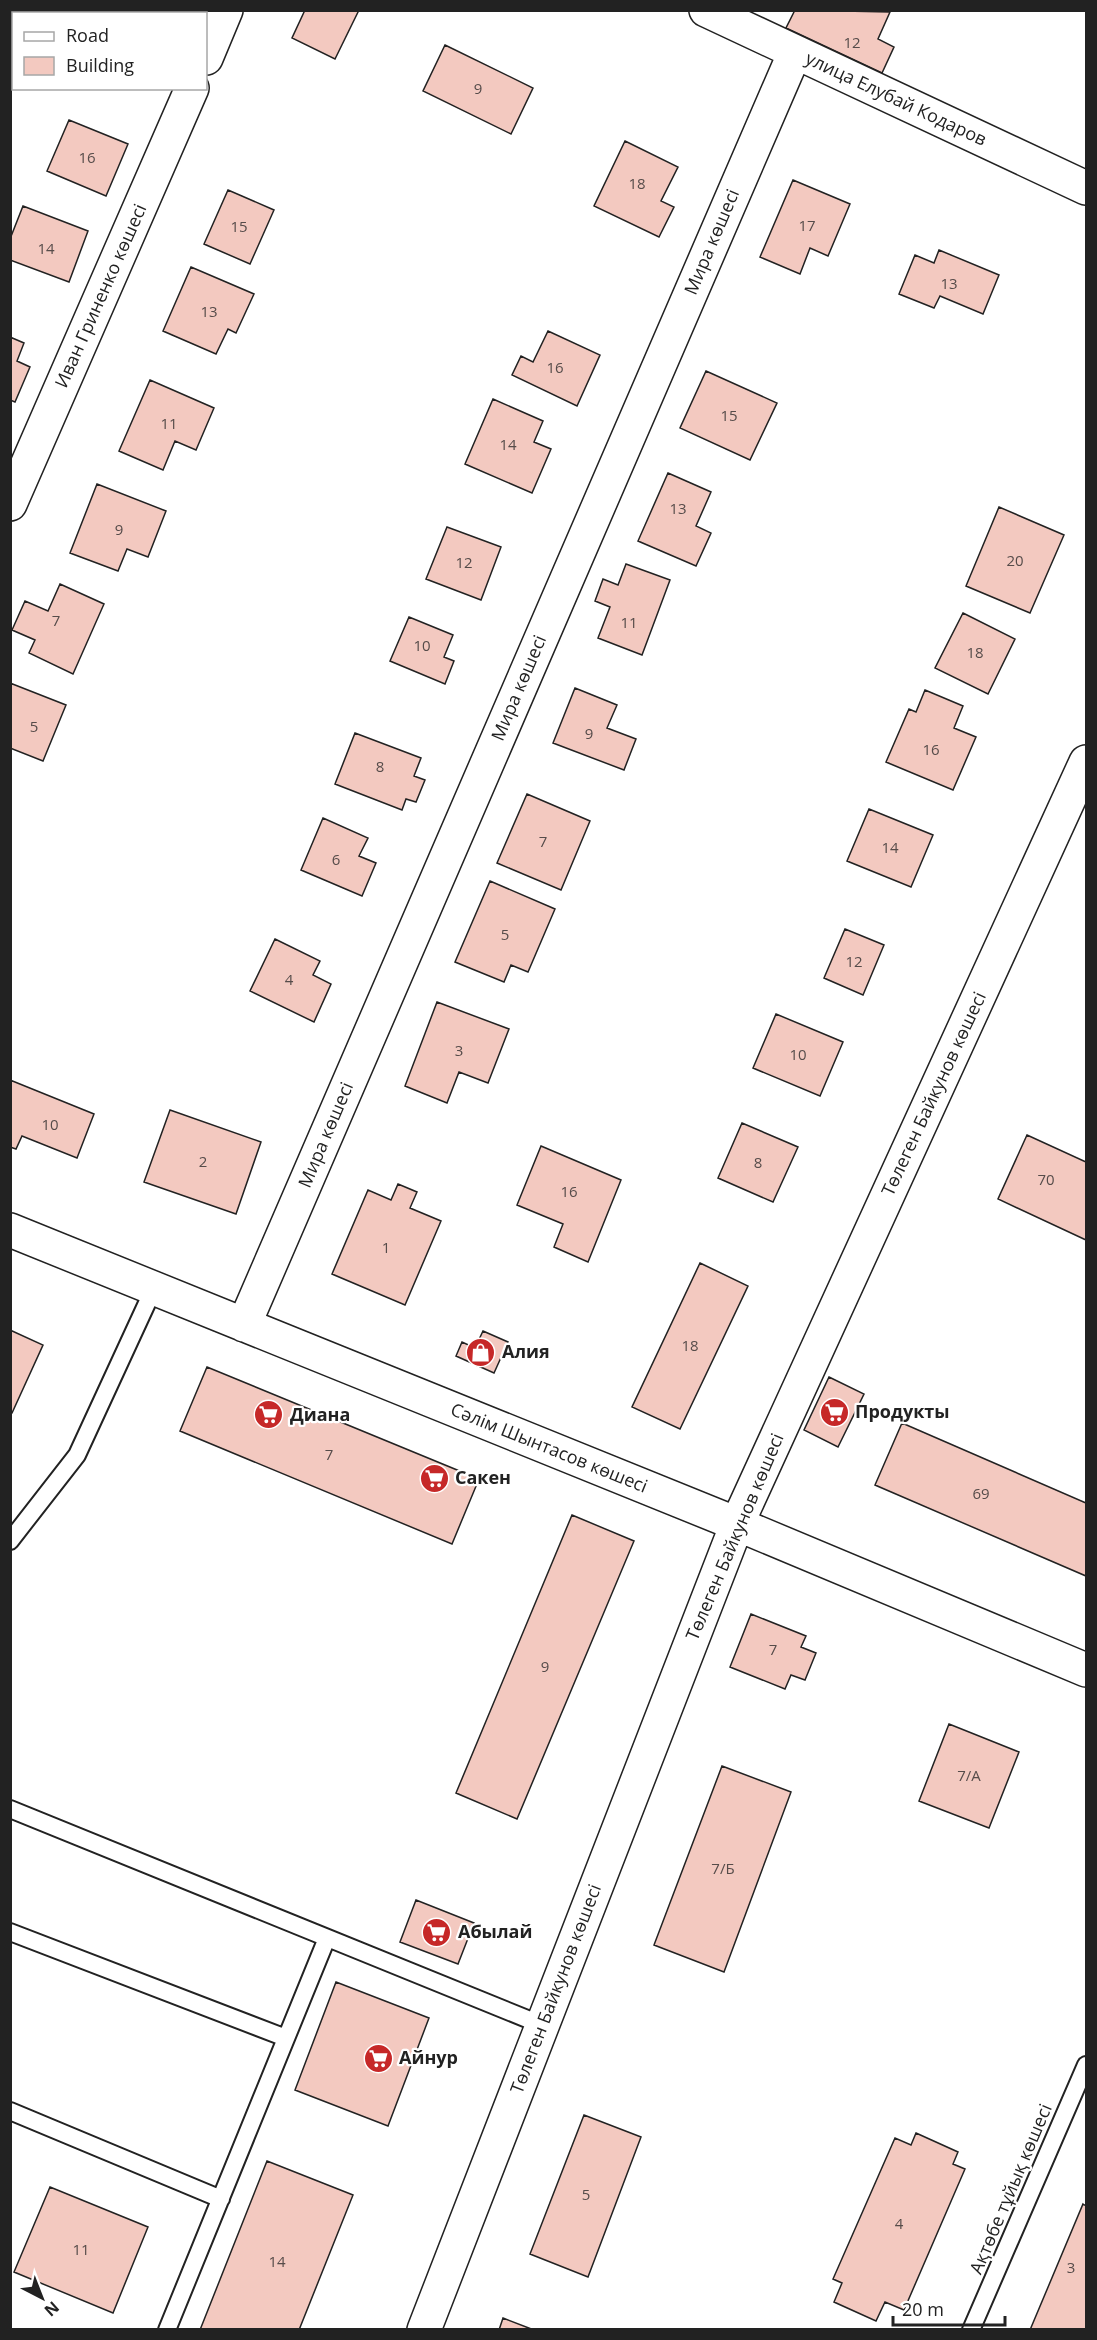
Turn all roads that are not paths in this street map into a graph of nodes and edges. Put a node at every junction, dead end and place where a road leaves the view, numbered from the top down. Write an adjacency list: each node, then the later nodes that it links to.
1 (226, 10): 4 (street)
2 (706, 10): 3 (street, улица Елубай Кодаров)
3 (795, 52): 6 (street, улица Елубай Кодаров); 11 (street, Мира көшесі)
4 (207, 56)
5 (191, 90): 7 (street, Иван Гриненко көшесі)
6 (1086, 188)
7 (10, 504)
8 (1086, 762): 12 (street, Төлеген Байкунов көшесі)
9 (10, 1230): 10 (street, Сәлім Шынтасов көшесі)
10 (154, 1288): 11 (street, Сәлім Шынтасов көшесі); 13 (lane)
11 (244, 1325): 12 (street, Сәлім Шынтасов көшесі)
12 (737, 1524): 14 (street, Сәлім Шынтасов көшесі); 18 (street, Төлеген Байкунов көшесі)
13 (10, 1541)
14 (1086, 1670)
15 (10, 1809): 17 (lane)
16 (10, 1932): 19 (lane)
17 (327, 1938): 18 (lane); 19 (lane)
18 (542, 2025): 24 (street, Төлеген Байкунов көшесі)
19 (286, 2038): 22 (lane)
20 (1086, 2065): 25 (lane, Ақтөбе тұйық көшесі)
21 (10, 2111): 22 (lane)
22 (221, 2199): 23 (lane)
23 (167, 2330)
24 (424, 2330)
25 (971, 2330)

